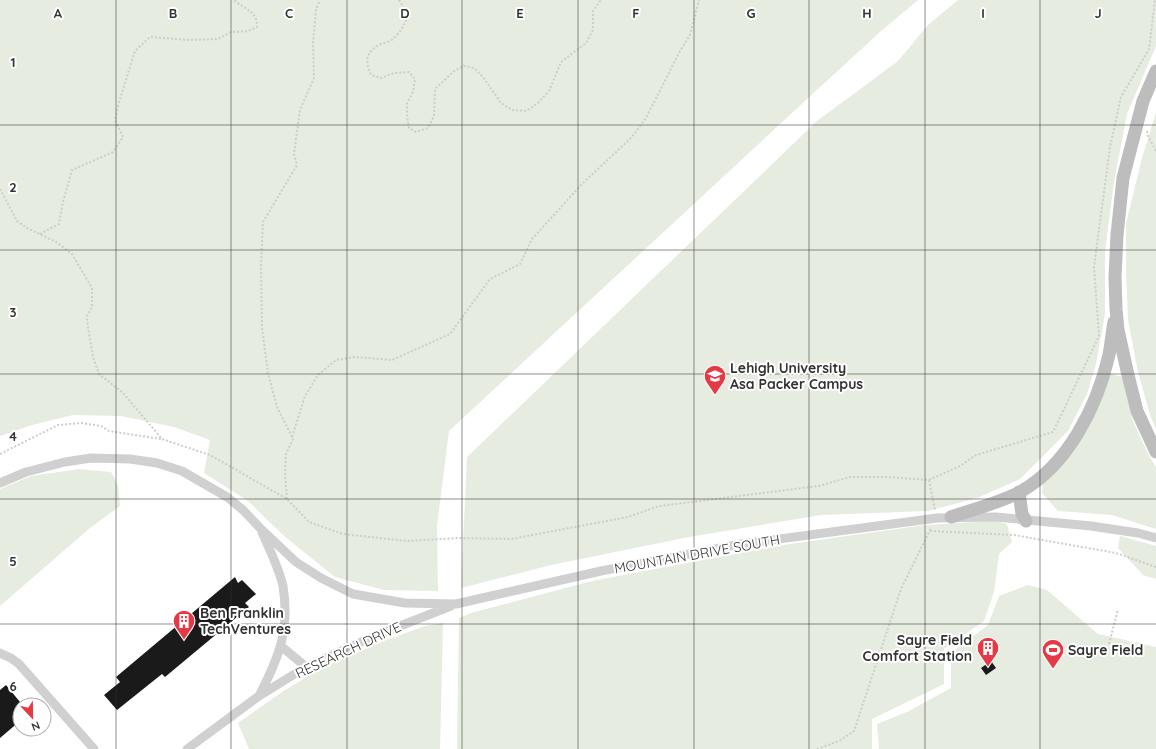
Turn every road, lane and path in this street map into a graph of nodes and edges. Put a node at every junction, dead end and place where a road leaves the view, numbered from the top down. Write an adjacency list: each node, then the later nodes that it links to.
1 (234, 0): 9 (path)
2 (320, 0): 11 (path)
3 (399, 0): 4 (path)
4 (601, 0)
5 (699, 0): 11 (path)
6 (1155, 0): 15 (path)
7 (1156, 71): 10 (street)
8 (0, 189): 9 (path)
9 (40, 234): 12 (path)
10 (1116, 309): 13 (street); 17 (street)
11 (292, 437): 18 (path)
12 (162, 439): 14 (path); 18 (path)
13 (1156, 452)
14 (0, 454)
15 (929, 480): 18 (path); 20 (path)
16 (0, 483): 22 (street, MOUNTAIN DRIVE SOUTH)
17 (1019, 492): 19 (street); 21 (street)
18 (287, 499)
19 (951, 517): 20 (street, MOUNTAIN DRIVE SOUTH); 21 (street, MOUNTAIN DRIVE SOUTH)
20 (937, 518): 23 (path); 26 (street, MOUNTAIN DRIVE SOUTH)
21 (1026, 521): 24 (street, MOUNTAIN DRIVE SOUTH)
22 (261, 529): 26 (street, MOUNTAIN DRIVE SOUTH); 29 (street, MOUNTAIN DRIVE SOUTH)
23 (930, 532): 25 (path); 35 (path)
24 (1156, 538)
25 (1156, 567)
26 (456, 604): 31 (street, RESEARCH DRIVE)
27 (1118, 609): 28 (path)
28 (1109, 644)
29 (281, 646): 31 (street); 32 (street, MOUNTAIN DRIVE SOUTH)
30 (0, 653): 33 (street)
31 (306, 667): 32 (street, RESEARCH DRIVE)
32 (259, 696): 34 (street, RESEARCH DRIVE)
33 (94, 749)
34 (187, 749)
35 (817, 749)

